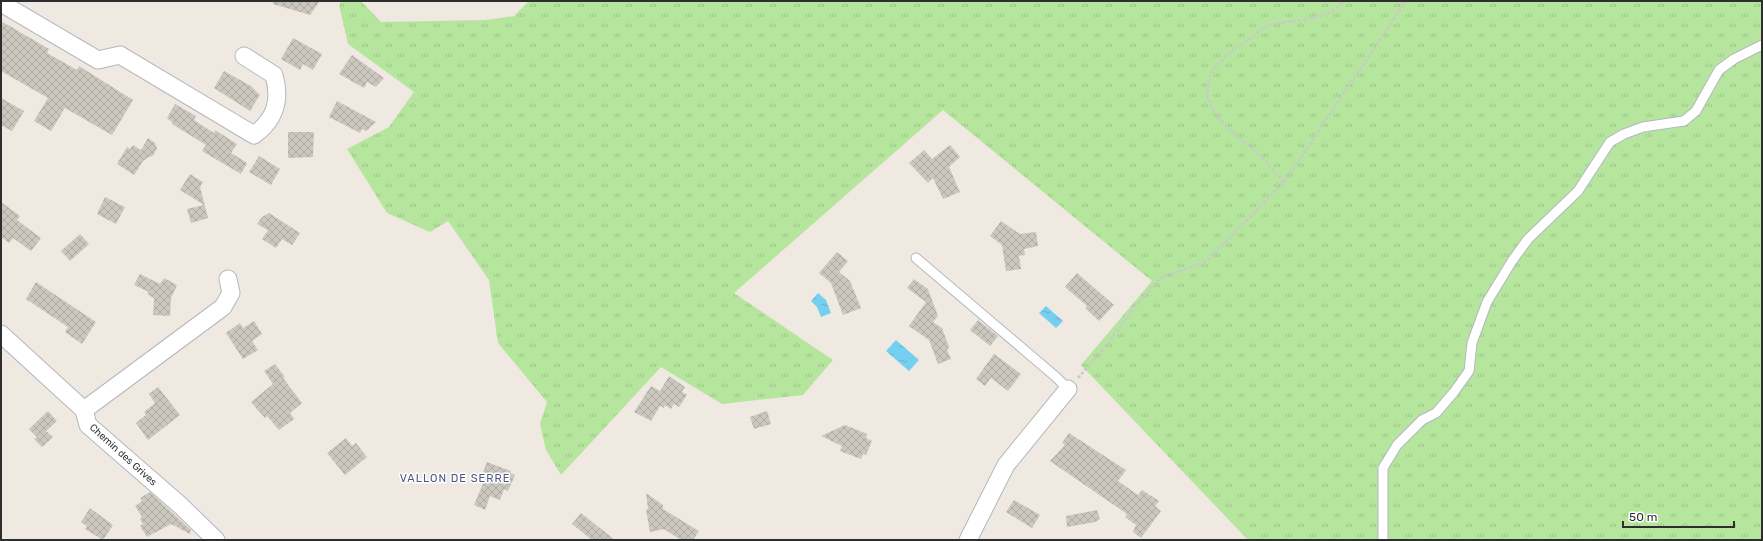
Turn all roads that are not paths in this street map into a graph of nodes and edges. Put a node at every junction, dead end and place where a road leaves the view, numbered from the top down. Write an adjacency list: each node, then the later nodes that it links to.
1 (1, 3): 3 (street)
2 (1762, 45): 11 (lane)
3 (244, 56)
4 (916, 258): 7 (lane)
5 (228, 279): 8 (street)
6 (1, 334): 8 (street, Chemin des Grives)
7 (1068, 389): 10 (street)
8 (84, 410): 9 (street, Chemin des Grives)
9 (216, 540)
10 (968, 540)
11 (1384, 540)

